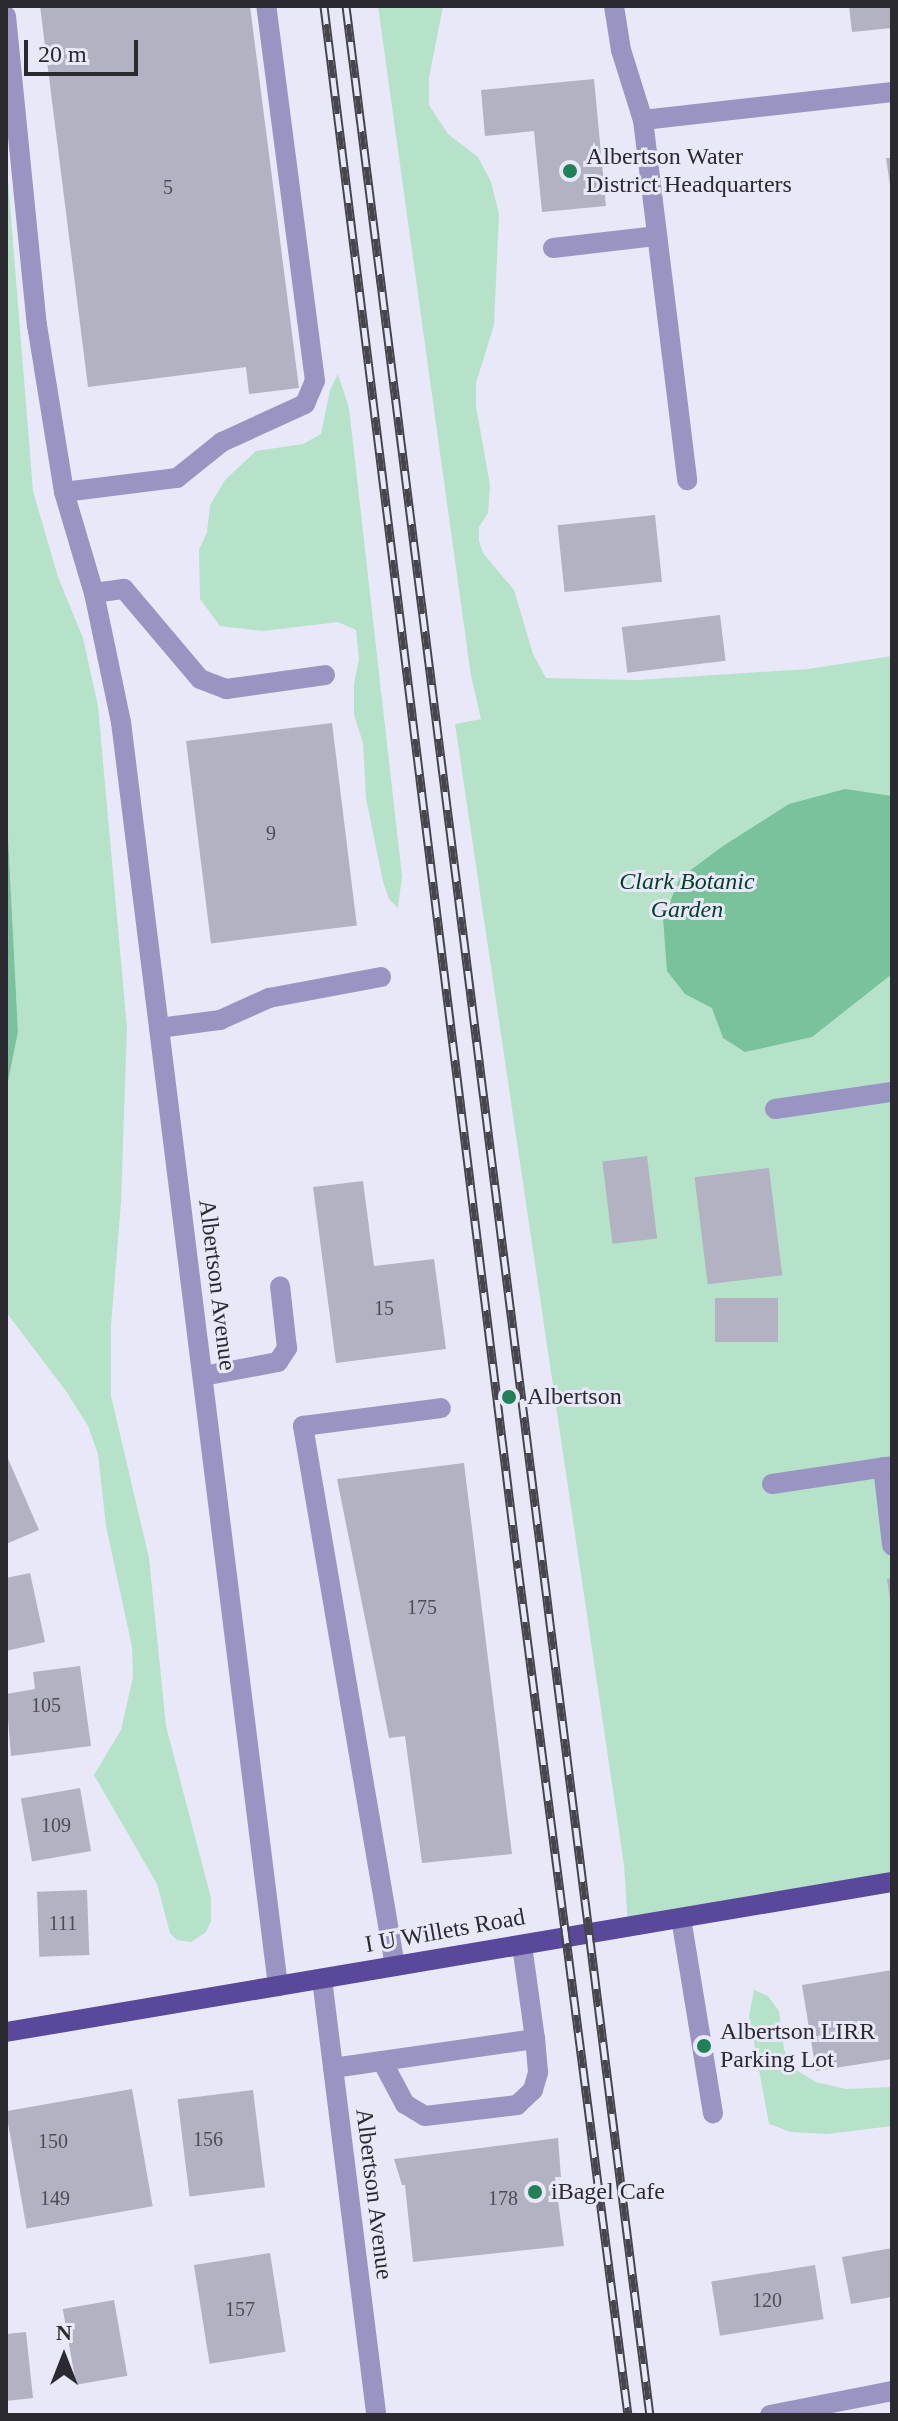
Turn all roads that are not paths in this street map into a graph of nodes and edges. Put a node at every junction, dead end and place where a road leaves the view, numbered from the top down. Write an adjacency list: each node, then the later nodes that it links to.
1 (266, 6): 9 (street)
2 (614, 6): 5 (street)
3 (6, 16): 9 (street, Albertson Avenue)
4 (892, 92): 5 (street)
5 (643, 120): 6 (street)
6 (657, 236): 7 (street); 8 (street)
7 (553, 248)
8 (687, 480)
9 (64, 492): 10 (street, Albertson Avenue)
10 (94, 593): 11 (street); 13 (street, Albertson Avenue)
11 (325, 675)
12 (381, 977): 13 (street)
13 (159, 1028): 17 (street, Albertson Avenue)
14 (892, 1092): 15 (street)
15 (775, 1109)
16 (280, 1286): 17 (street)
17 (203, 1376): 27 (street, Albertson Avenue)
18 (441, 1408): 25 (street)
19 (887, 1466): 20 (street); 21 (street)
20 (772, 1484)
21 (892, 1545)
22 (892, 1882): 23 (main road, I U Willets Road)
23 (681, 1918): 24 (main road, I U Willets Road); 32 (street)
24 (522, 1945): 25 (main road, I U Willets Road); 29 (street)
25 (395, 1966): 26 (main road, I U Willets Road)
26 (322, 1979): 27 (main road, I U Willets Road); 31 (street, Albertson Avenue)
27 (278, 1986): 28 (main road, I U Willets Road)
28 (6, 2032)
29 (535, 2039): 30 (street); 30 (street)
30 (382, 2061): 31 (street)
31 (333, 2068): 34 (street, Albertson Avenue)
32 (713, 2113)
33 (892, 2391): 35 (street)
34 (376, 2415)
35 (770, 2415)

